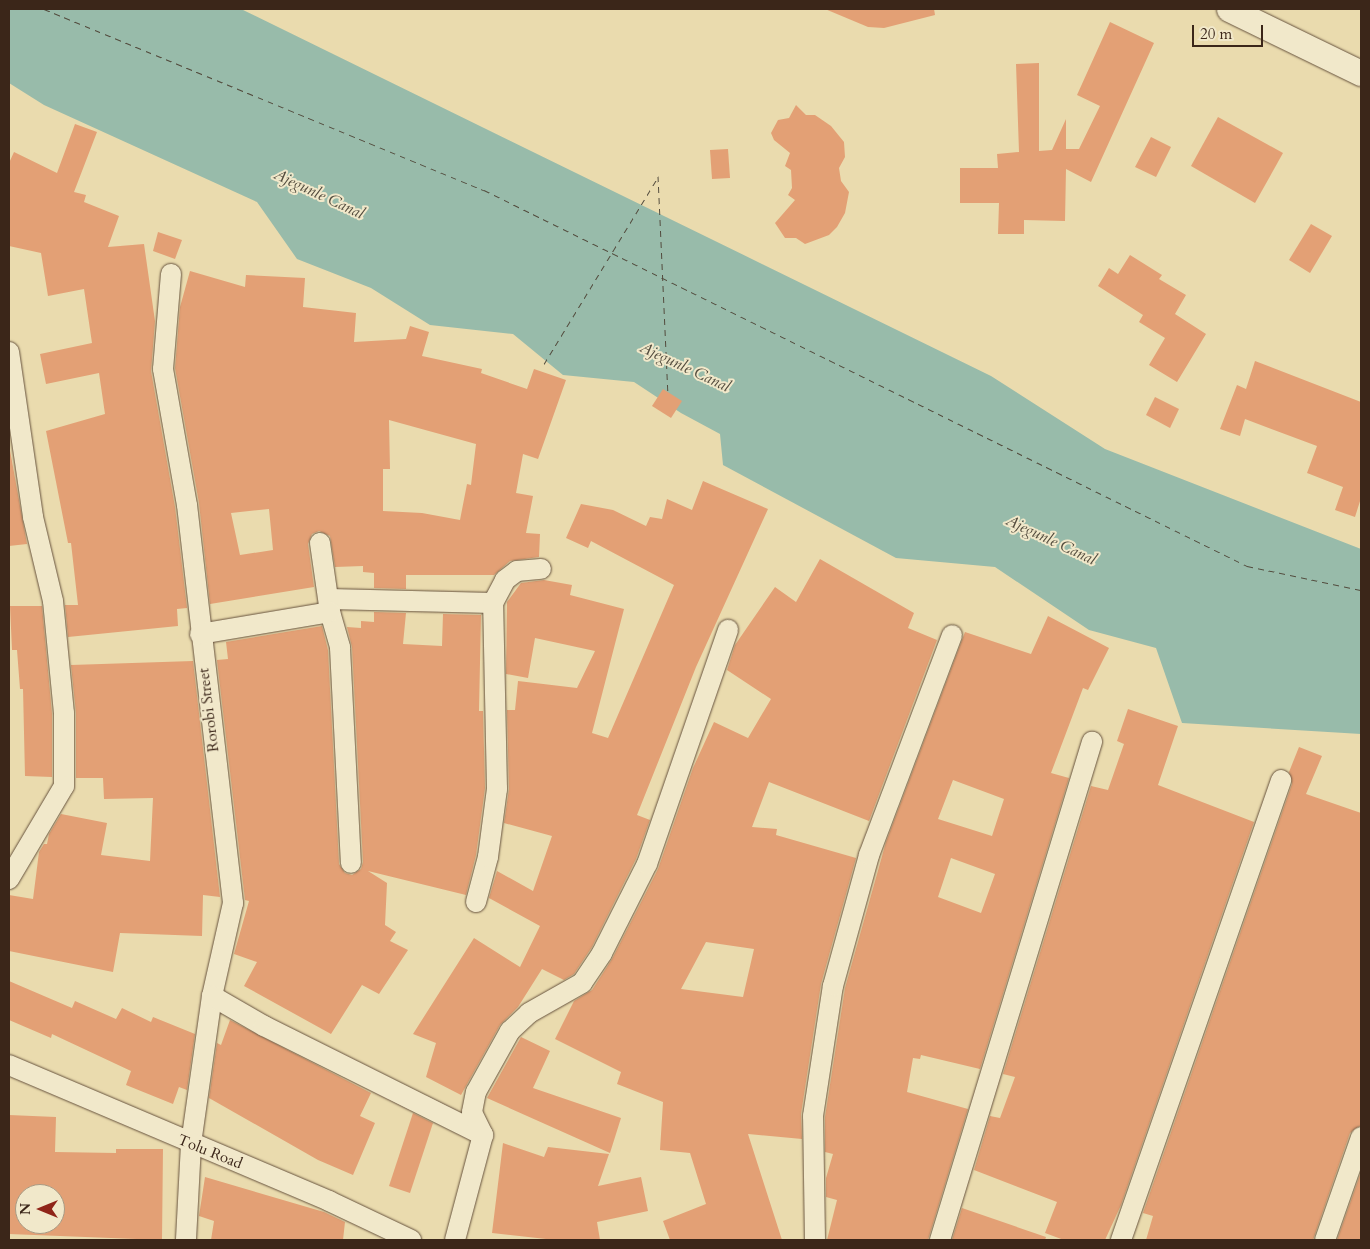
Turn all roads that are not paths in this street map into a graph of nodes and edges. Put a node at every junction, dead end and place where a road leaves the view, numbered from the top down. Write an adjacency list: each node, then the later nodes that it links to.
1 (1229, 9): 2 (street)
2 (1361, 73)
3 (171, 274): 10 (street, Rorobi Street)
4 (9, 352): 15 (street)
5 (320, 543): 8 (street)
6 (541, 569): 7 (street)
7 (493, 603): 8 (street); 16 (street)
8 (330, 606): 10 (street); 14 (street)
9 (728, 630): 19 (street)
10 (200, 634): 17 (street, Rorobi Street)
11 (952, 635): 25 (street)
12 (1092, 742): 26 (street)
13 (1281, 780): 27 (street)
14 (351, 863)
15 (9, 879)
16 (476, 902)
17 (212, 996): 19 (street); 21 (street, Rorobi Street)
18 (9, 1065): 21 (street, Tolu Road)
19 (483, 1135): 24 (street)
20 (1361, 1137): 28 (street)
21 (191, 1144): 22 (street, Rorobi Street); 23 (street, Tolu Road)
22 (186, 1240)
23 (411, 1240)
24 (454, 1240)
25 (814, 1240)
26 (940, 1240)
27 (1121, 1240)
28 (1325, 1240)

